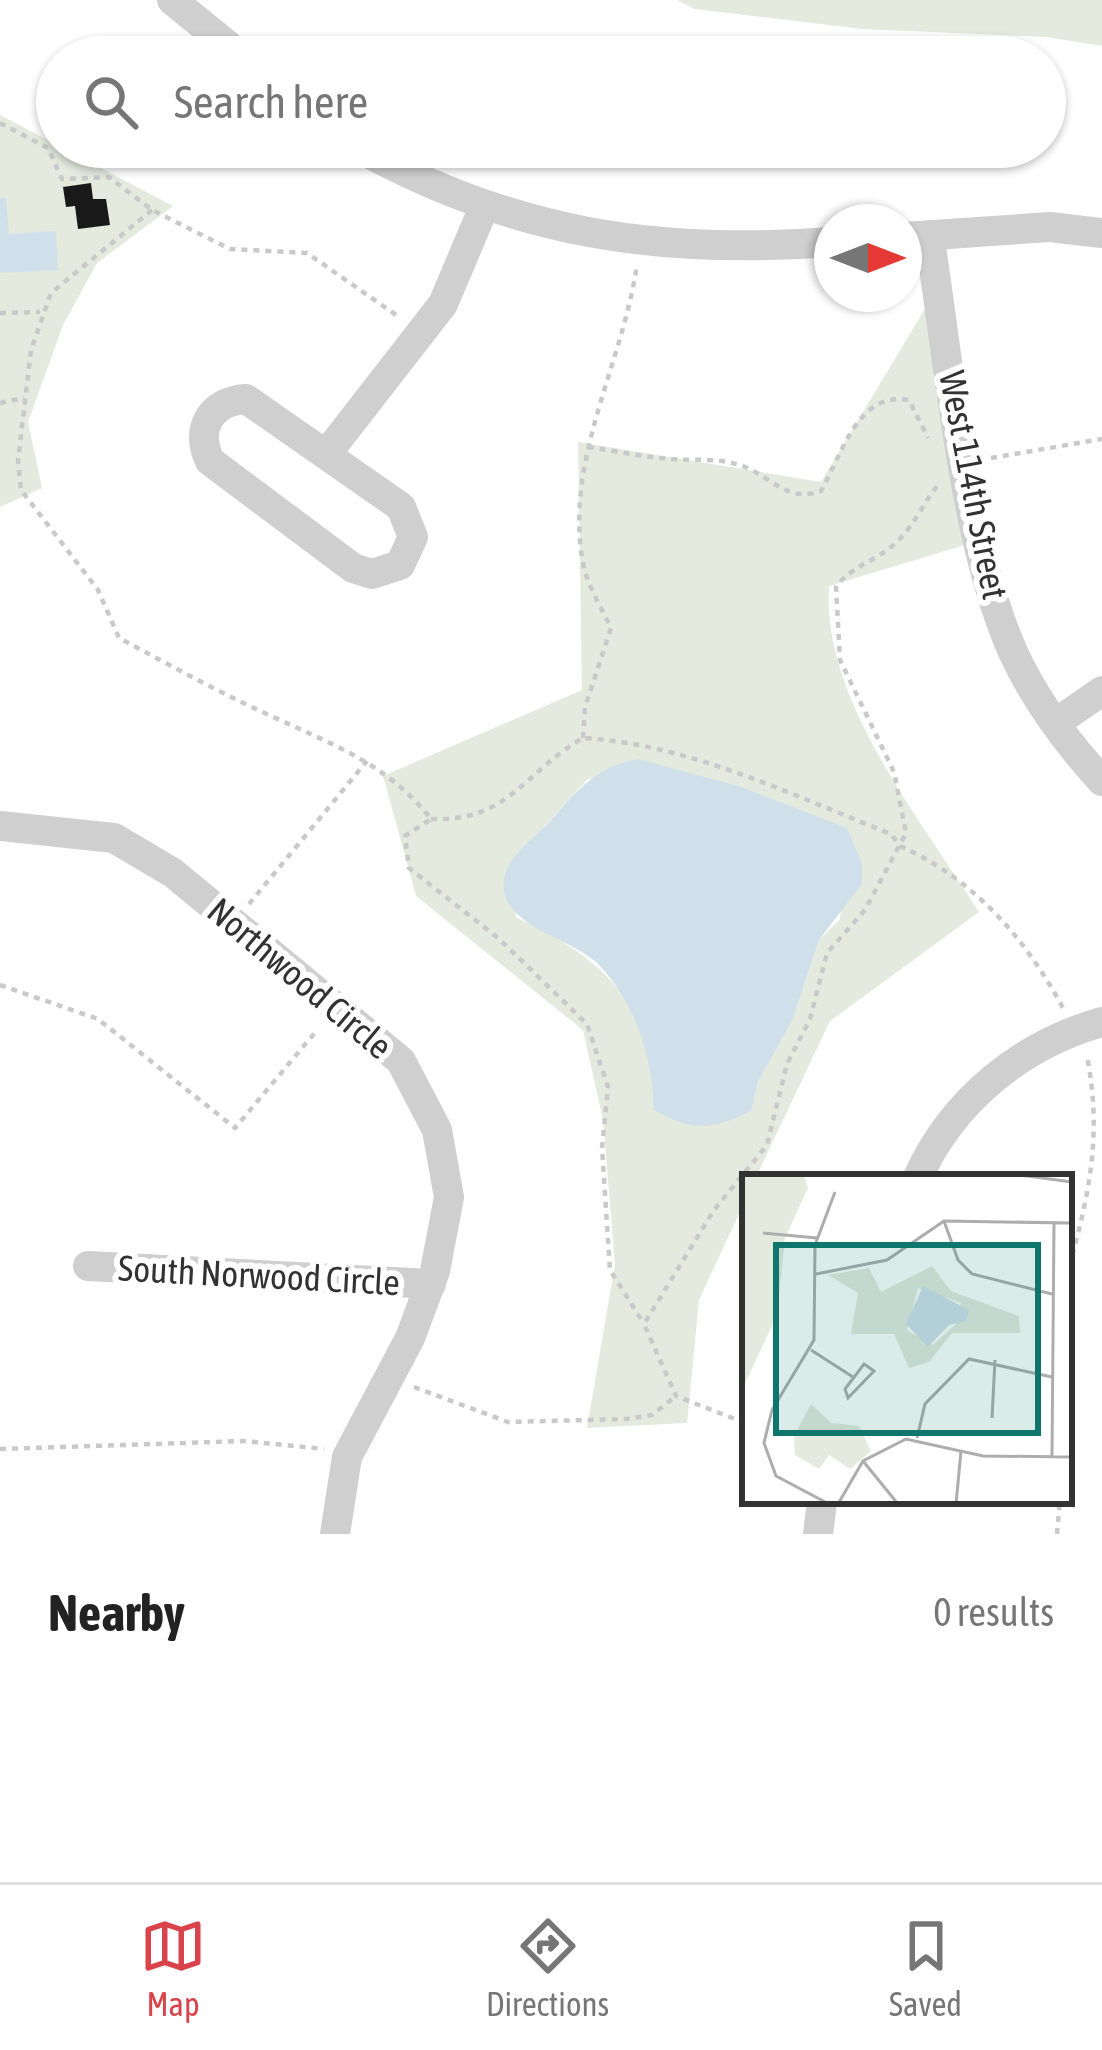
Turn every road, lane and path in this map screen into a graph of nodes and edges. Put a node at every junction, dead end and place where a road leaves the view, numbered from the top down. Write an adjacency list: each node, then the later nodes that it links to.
1 (172, 0): 2 (street)
2 (216, 36)
3 (0, 123): 4 (path)
4 (36, 142)
5 (57, 168): 8 (path)
6 (401, 168): 7 (street)
7 (484, 207): 11 (street); 16 (street)
8 (152, 210): 14 (path); 16 (path)
9 (1102, 233): 10 (street)
10 (922, 236)
11 (639, 243): 12 (street); 20 (path)
12 (814, 243)
13 (922, 268): 22 (street, West 114th Street)
14 (40, 311): 15 (path); 17 (path)
15 (0, 313)
16 (416, 341): 21 (street)
17 (24, 398): 18 (path); 26 (path)
18 (0, 403)
19 (1102, 439): 22 (path)
20 (588, 447): 22 (path); 25 (path)
21 (328, 452): 21 (street)
22 (960, 470): 24 (street, West 114th Street); 32 (path)
23 (1102, 691): 24 (street)
24 (1058, 722): 28 (street, West 114th Street)
25 (583, 738): 27 (path); 30 (path)
26 (367, 760): 30 (path); 33 (path)
27 (734, 775): 29 (path); 32 (path)
28 (1102, 782)
29 (732, 783)
30 (431, 819): 44 (path)
31 (0, 826): 33 (street, Northwood Circle)
32 (900, 846): 36 (path); 38 (path)
33 (235, 922): 35 (street, Northwood Circle)
34 (0, 985): 35 (path)
35 (336, 1004): 43 (street, Northwood Circle)
36 (1088, 1026): 37 (path); 39 (street)
37 (1100, 1129): 41 (path)
38 (743, 1174)
39 (920, 1174)
40 (742, 1175): 44 (path)
41 (1072, 1256)
42 (88, 1266): 43 (street, South Norwood Circle)
43 (430, 1284): 45 (street, Northwood Circle)
44 (644, 1324): 46 (path)
45 (385, 1379): 46 (path); 49 (street, Northwood Circle)
46 (676, 1396): 47 (path)
47 (742, 1422)
48 (0, 1449): 49 (path)
49 (347, 1457): 52 (street, Northwood Circle)
50 (822, 1504): 53 (street)
51 (1060, 1504): 54 (path)
52 (335, 1534)
53 (818, 1534)
54 (1058, 1534)

